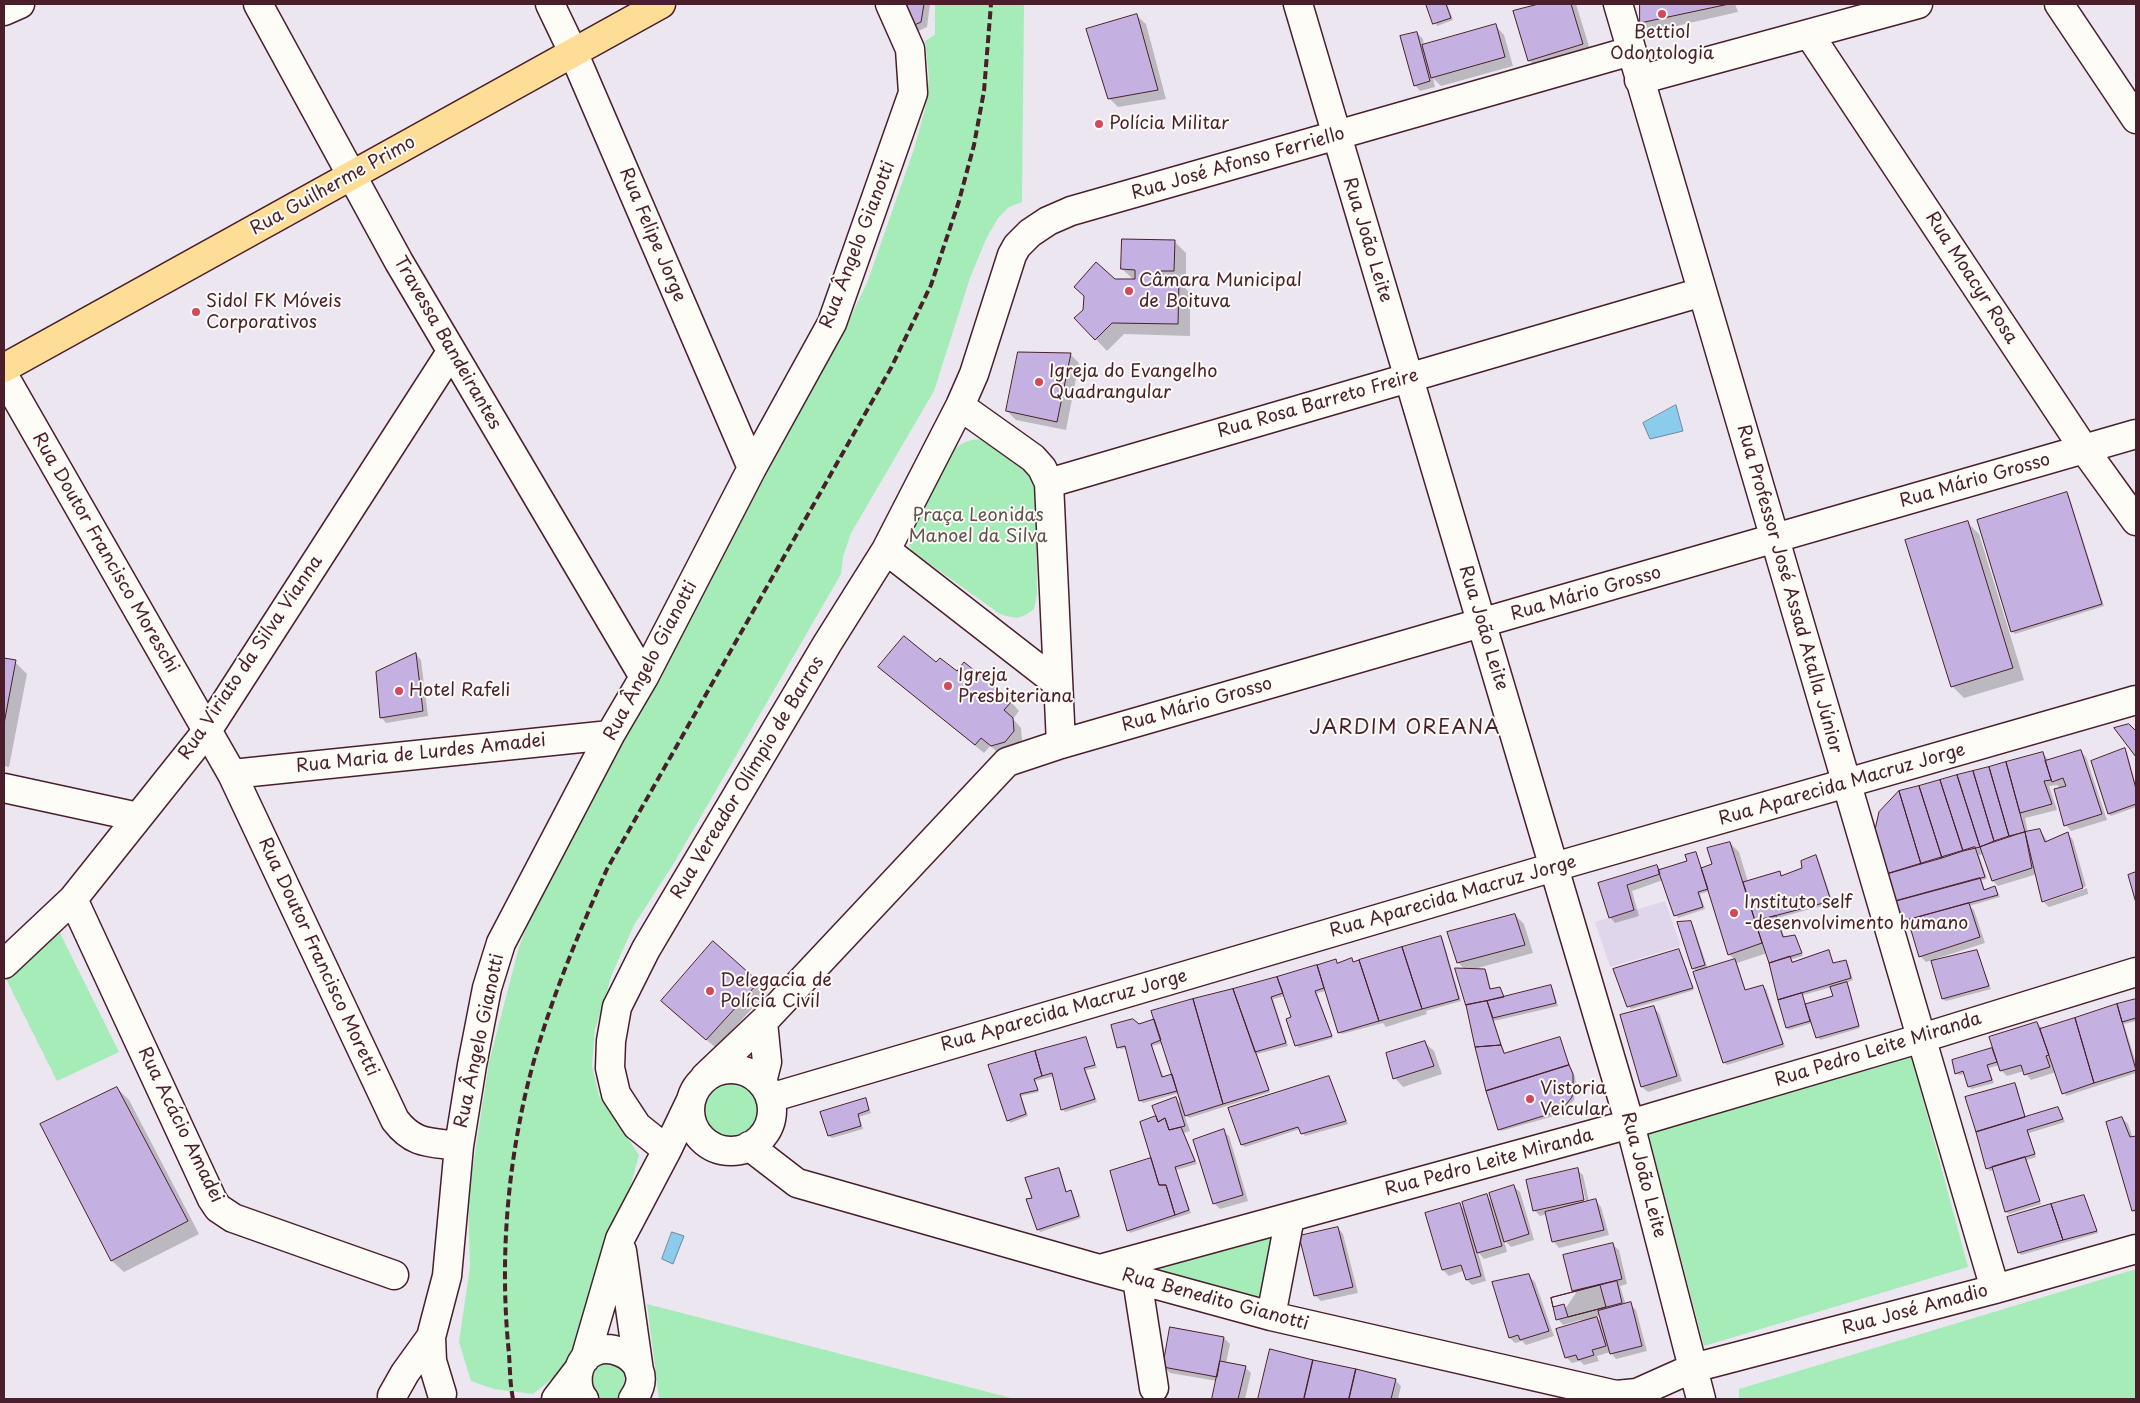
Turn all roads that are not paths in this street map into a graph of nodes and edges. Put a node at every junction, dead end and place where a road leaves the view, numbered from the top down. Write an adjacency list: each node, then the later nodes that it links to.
1 (20, 4): 10 (street)
2 (258, 4): 17 (street, Travessa Bandeirantes)
3 (550, 4): 13 (street, Rua Felipe Jorge)
4 (661, 4): 13 (main road, Rua Guilherme Primo)
5 (890, 4): 26 (street, Rua Ângelo Gianotti)
6 (1298, 4): 16 (street, Rua João Leite)
7 (1618, 4): 12 (street, Rua Professor José Assad Atalla Júnior)
8 (1918, 4): 11 (street)
9 (2059, 4): 15 (street)
10 (4, 11)
11 (1809, 34): 14 (street); 25 (street, Rua Moacyr Rosa)
12 (1631, 51): 14 (street, Rua Professor José Assad Atalla Júnior); 16 (street, Rua José Afonso Ferriello)
13 (574, 52): 17 (main road, Rua Guilherme Primo); 26 (street, Rua Felipe Jorge)
14 (1640, 80): 18 (street, Rua Professor José Assad Atalla Júnior)
15 (2136, 119)
16 (1336, 136): 22 (street, Rua João Leite); 23 (street, Rua José Afonso Ferriello)
17 (352, 176): 19 (street, Travessa Bandeirantes); 20 (main road, Rua Guilherme Primo)
18 (1702, 292): 22 (street, Rua Rosa Barreto Freire); 29 (street, Rua Professor José Assad Atalla Júnior)
19 (451, 352): 32 (street, Travessa Bandeirantes); 35 (street, Rua Viriato da Silva Vianna)
20 (4, 368)
21 (4, 376): 35 (street, Rua Doutor Francisco Moreschi)
22 (1408, 378): 27 (street, Rua Rosa Barreto Freire); 31 (street, Rua João Leite)
23 (960, 406): 27 (street); 30 (street, Rua Vereador Olímpio de Barros)
24 (2136, 434): 25 (street, Rua Mário Grosso)
25 (2084, 449): 28 (street, Rua Moacyr Rosa); 29 (street, Rua Mário Grosso)
26 (752, 468): 32 (street, Rua Ângelo Gianotti)
27 (1049, 483): 33 (street)
28 (2136, 521)
29 (1775, 539): 31 (street, Rua Mário Grosso); 39 (street, Rua Professor José Assad Atalla Júnior)
30 (886, 550): 33 (street); 54 (street, Rua Vereador Olímpio de Barros)
31 (1482, 624): 37 (street, Rua Mário Grosso); 42 (street, Rua João Leite)
32 (644, 677): 36 (street, Rua Ângelo Gianotti)
33 (1057, 683): 37 (street)
34 (2136, 700): 39 (street, Rua Aparecida Macruz Jorge)
35 (207, 731): 38 (street, Rua Doutor Francisco Moretti); 41 (street, Rua Viriato da Silva Vianna)
36 (610, 735): 38 (street, Rua Maria de Lurdes Amadei); 51 (street, Rua Ângelo Gianotti)
37 (1061, 744): 46 (street, Rua Mário Grosso)
38 (232, 774): 51 (street, Rua Doutor Francisco Moretti)
39 (1847, 784): 42 (street, Rua Aparecida Macruz Jorge); 47 (street, Rua Professor José Assad Atalla Júnior)
40 (4, 788): 41 (street)
41 (138, 817): 43 (street, Rua Viriato da Silva Vianna)
42 (1554, 867): 49 (street, Rua Aparecida Macruz Jorge); 50 (street, Rua João Leite)
43 (73, 899): 44 (street, Rua Viriato da Silva Vianna); 59 (street, Rua Acácio Amadei)
44 (4, 964)
45 (2136, 972): 47 (street, Rua Pedro Leite Miranda)
46 (763, 1022): 48 (street); 49 (street)
47 (1922, 1038): 50 (street, Rua Pedro Leite Miranda); 61 (street, Rua Professor José Assad Atalla Júnior)
48 (698, 1088): 49 (street); 52 (street); 54 (street)
49 (766, 1090): 53 (street)
50 (1630, 1124): 55 (street, Rua Pedro Leite Miranda); 65 (street, Rua João Leite)
51 (459, 1146): 63 (street, Rua Ângelo Gianotti)
52 (711, 1146): 53 (street); 54 (street)
53 (750, 1146): 58 (street, Rua Benedito Gianotti)
54 (668, 1150): 56 (street)
55 (1290, 1217): 58 (street, Rua Pedro Leite Miranda); 62 (street)
56 (620, 1239): 64 (street); 66 (street)
57 (2136, 1249): 61 (street, Rua José Amadio)
58 (1099, 1269): 60 (street, Rua Benedito Gianotti)
59 (394, 1275)
60 (1137, 1280): 62 (street, Rua Benedito Gianotti); 67 (street)
61 (1995, 1289): 65 (street, Rua José Amadio)
62 (1271, 1316): 65 (street, Rua Benedito Gianotti)
63 (431, 1337): 68 (street, Rua Ângelo Gianotti); 69 (street, Rua Ângelo Gianotti)
64 (582, 1364): 66 (street); 70 (street); 71 (street)
65 (1693, 1368): 72 (street, Rua João Leite)
66 (639, 1388)
67 (1154, 1388)
68 (445, 1397): 69 (street)
69 (390, 1398)
70 (556, 1399)
71 (584, 1399)
72 (1702, 1399)

